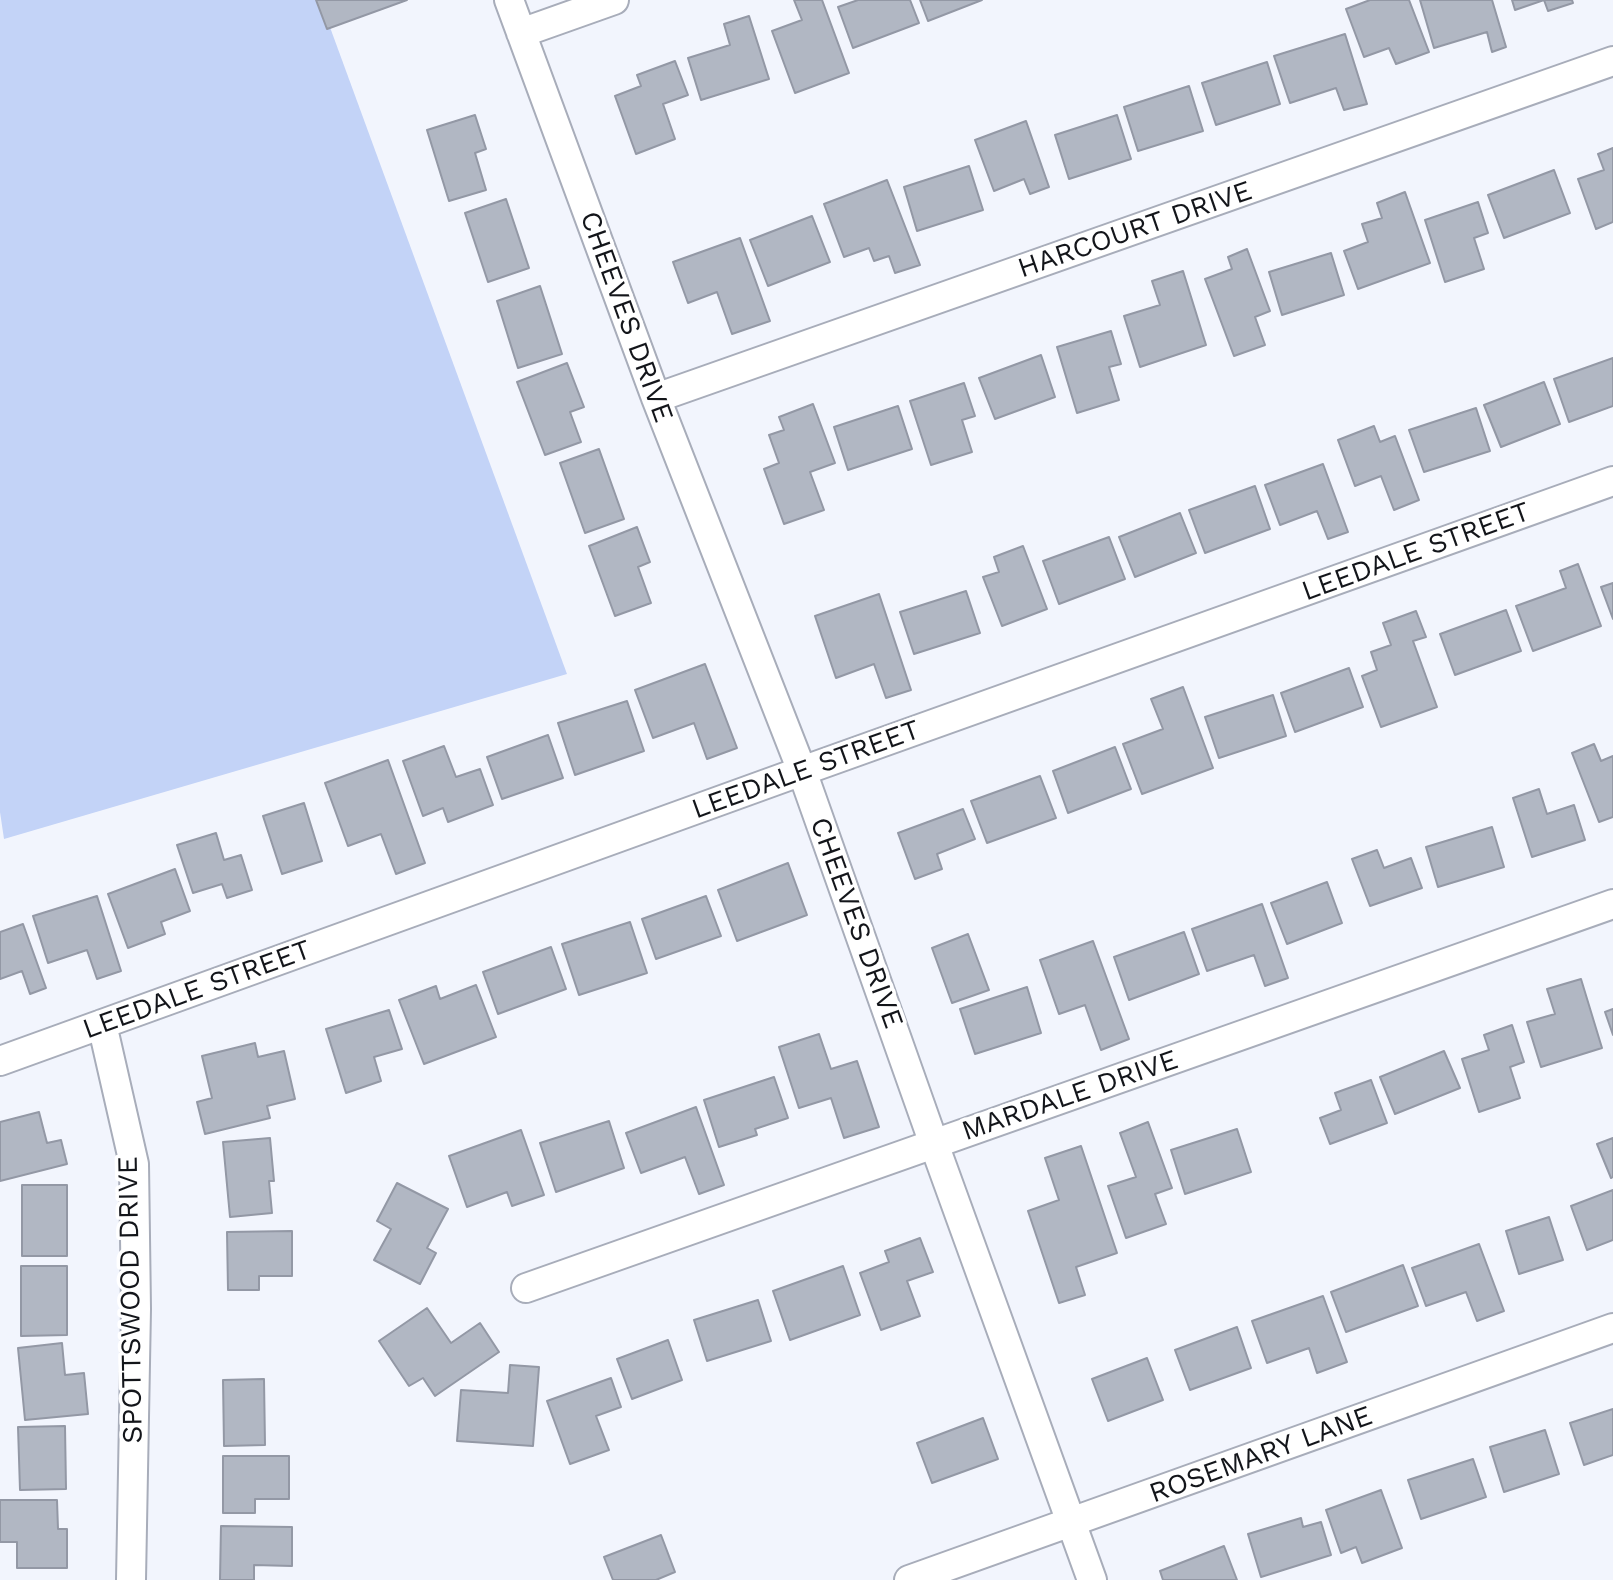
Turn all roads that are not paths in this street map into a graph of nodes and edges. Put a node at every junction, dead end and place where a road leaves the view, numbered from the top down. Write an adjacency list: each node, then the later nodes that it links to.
1 (509, 0): 3 (street, CHEEVES DRIVE)
2 (614, 0): 3 (street)
3 (521, 33): 5 (street, CHEEVES DRIVE)
4 (1613, 61): 5 (street, HARCOURT DRIVE)
5 (656, 398): 7 (street, CHEEVES DRIVE)
6 (1613, 481): 7 (street, LEEDALE STREET)
7 (802, 771): 9 (street, LEEDALE STREET); 11 (street, CHEEVES DRIVE)
8 (1613, 904): 11 (street, MARDALE DRIVE)
9 (102, 1024): 10 (street, LEEDALE STREET); 15 (street, SPOTTSWOOD DRIVE)
10 (0, 1061)
11 (934, 1144): 12 (street, MARDALE DRIVE); 14 (street, CHEEVES DRIVE)
12 (526, 1288)
13 (1613, 1328): 14 (street, ROSEMARY LANE)
14 (1072, 1523): 16 (street, ROSEMARY LANE); 17 (street, CHEEVES DRIVE)
15 (131, 1580)
16 (909, 1580)
17 (1092, 1580)

